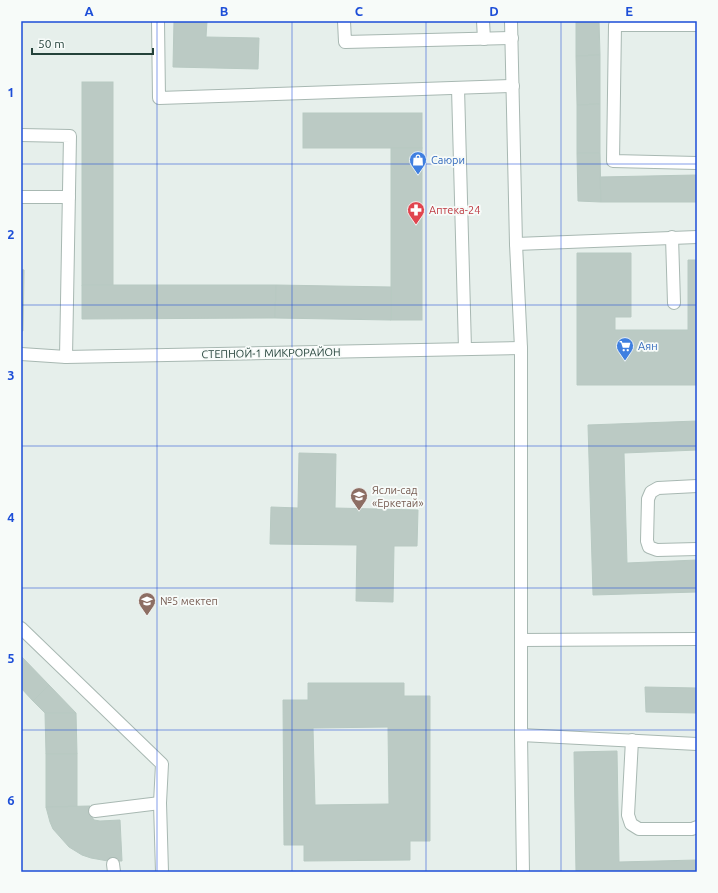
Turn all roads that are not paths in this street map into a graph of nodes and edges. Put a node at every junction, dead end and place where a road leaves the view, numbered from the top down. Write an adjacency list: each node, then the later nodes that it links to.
1 (158, 21): 9 (street)
2 (344, 21): 6 (street)
3 (484, 21): 6 (street)
4 (511, 21): 7 (street)
5 (697, 25): 11 (street)
6 (484, 38): 7 (street)
7 (512, 38): 8 (street)
8 (513, 86): 9 (street); 16 (street)
9 (458, 88): 19 (street)
10 (21, 135): 13 (street)
11 (697, 163)
12 (21, 197): 13 (street)
13 (69, 197): 21 (street)
14 (672, 237): 15 (street); 16 (street); 17 (street)
15 (697, 237)
16 (516, 244): 18 (street)
17 (674, 303)
18 (521, 348): 19 (street, СТЕПНОЙ-1 МИКРОРАЙОН); 26 (street)
19 (466, 349): 21 (street, СТЕПНОЙ-1 МИКРОРАЙОН)
20 (21, 354): 21 (street, СТЕПНОЙ-1 МИКРОРАЙОН)
21 (66, 357)
22 (697, 486): 23 (street)
23 (697, 549)
24 (21, 628): 30 (street)
25 (697, 639): 26 (street)
26 (521, 640): 27 (street)
27 (521, 734): 28 (street); 34 (street)
28 (632, 740): 29 (street); 32 (street)
29 (697, 744)
30 (160, 803): 31 (street); 33 (street)
31 (95, 811)
32 (697, 827)
33 (162, 872)
34 (523, 872)

